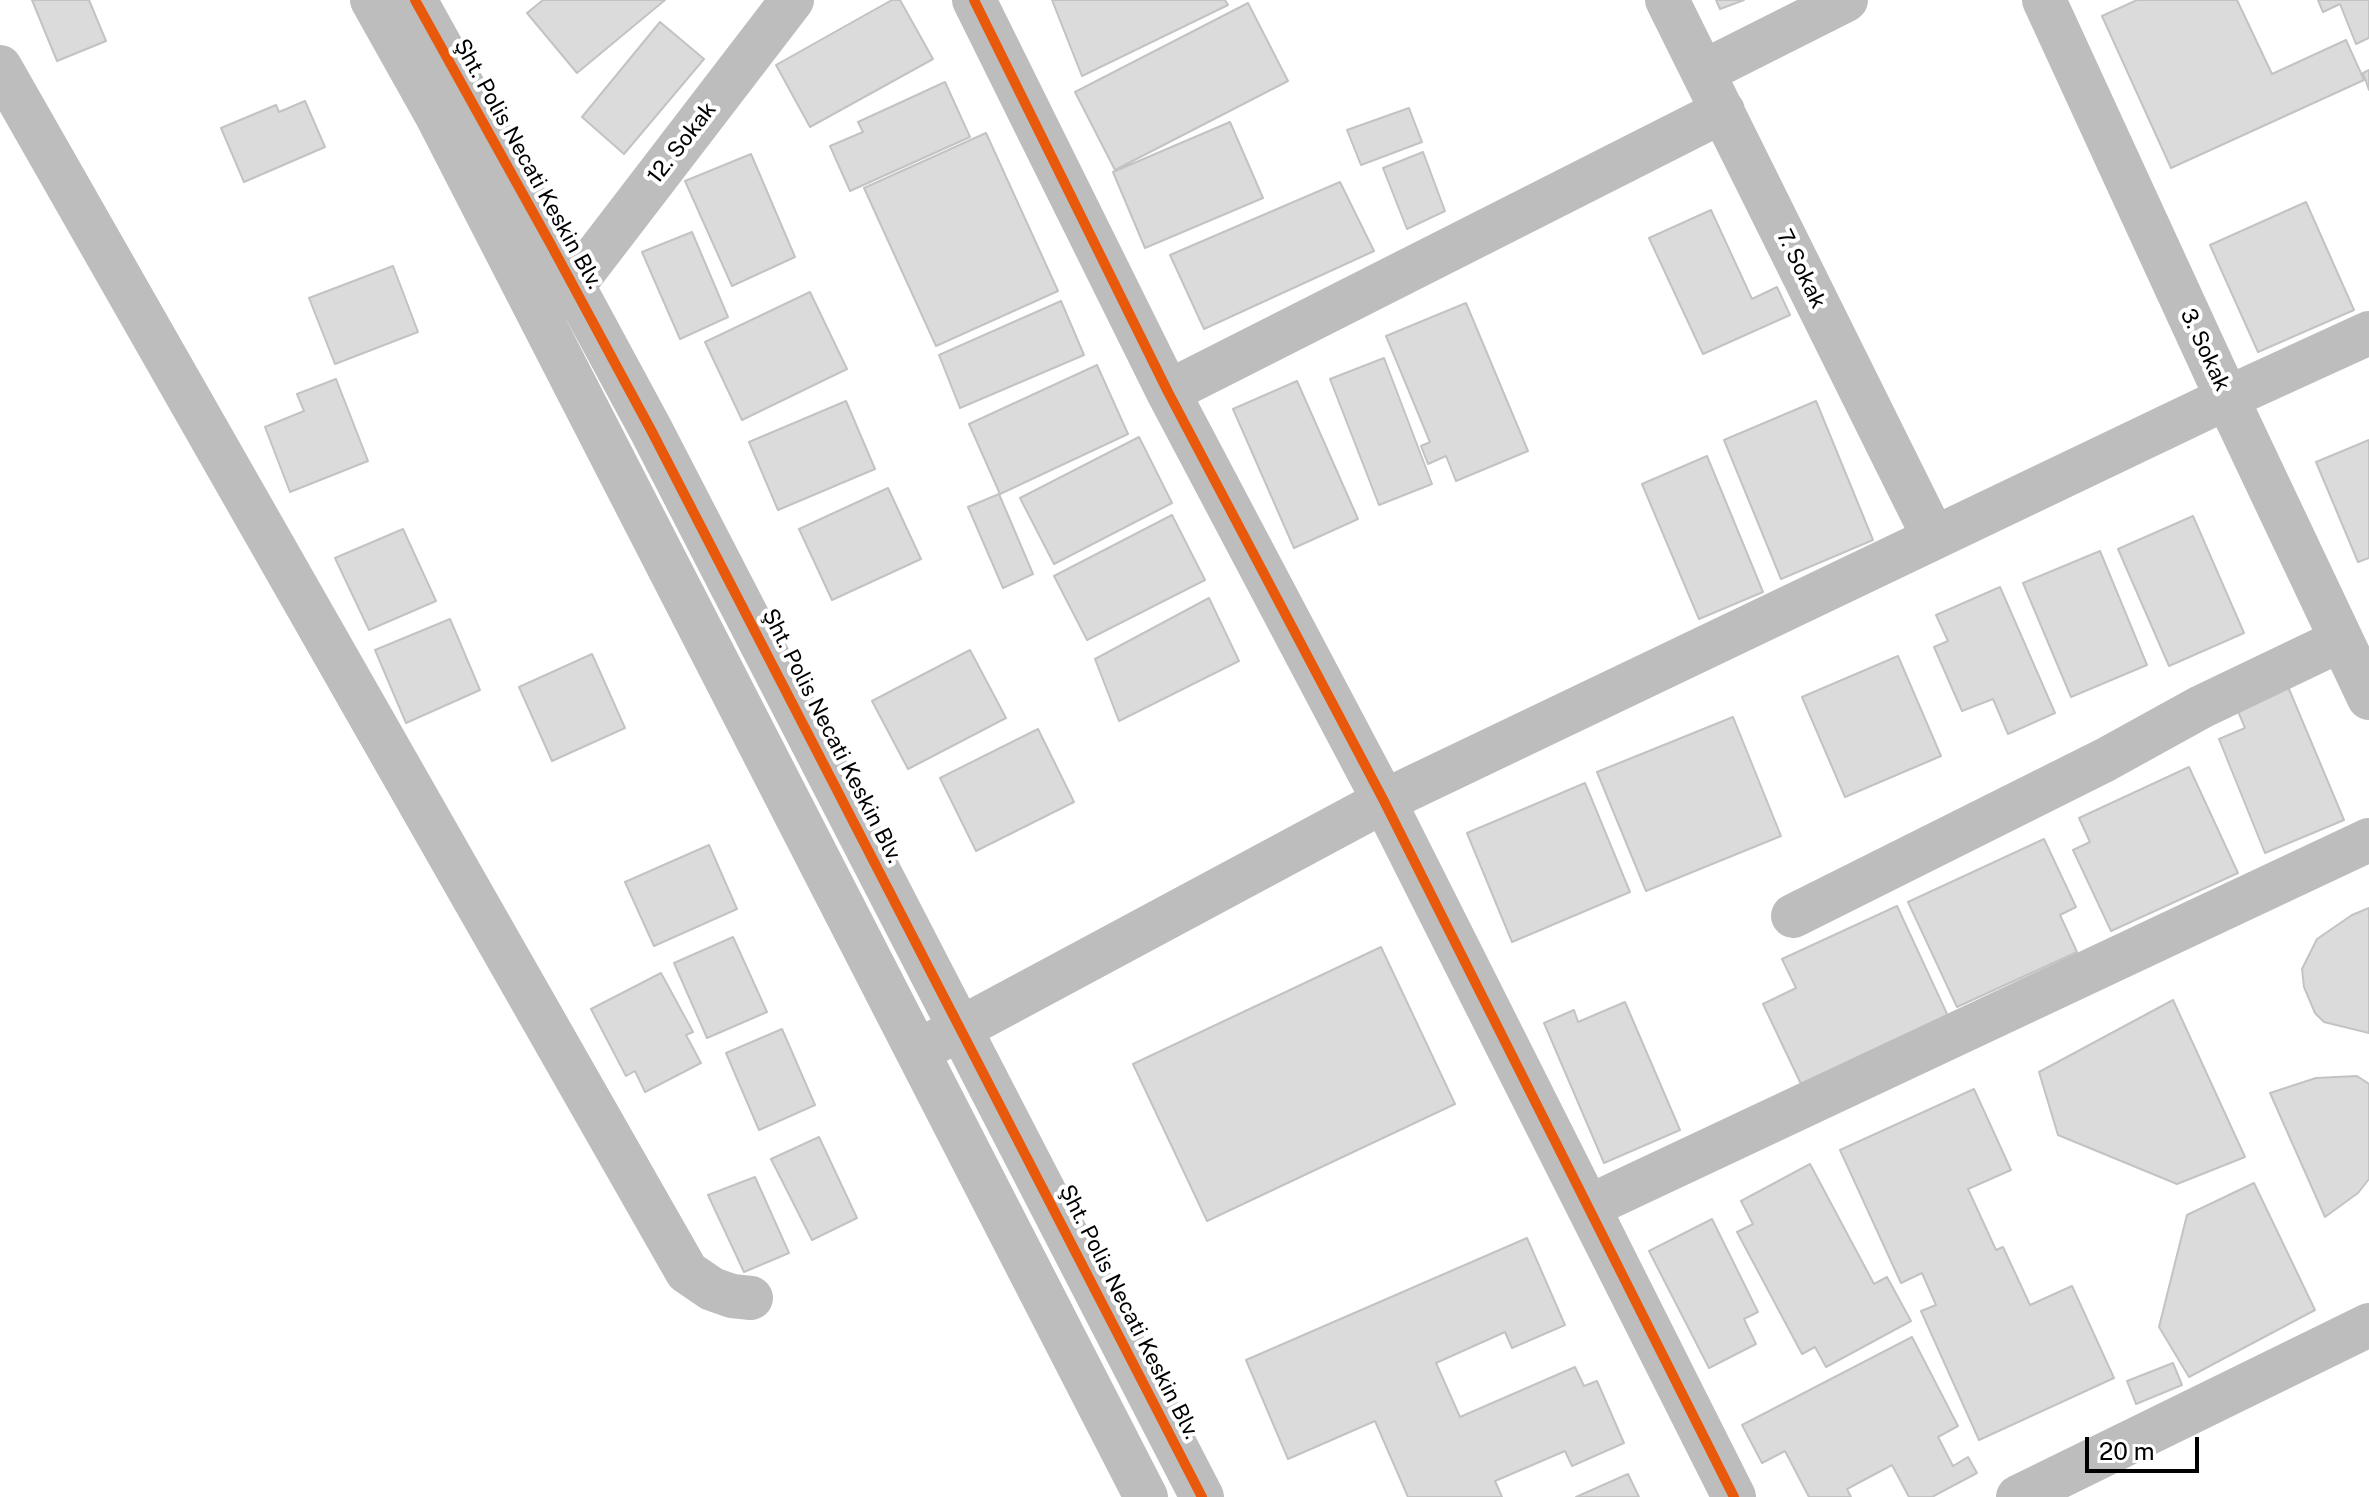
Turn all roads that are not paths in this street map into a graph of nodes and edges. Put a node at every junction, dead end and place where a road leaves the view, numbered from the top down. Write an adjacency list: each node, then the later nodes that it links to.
1 (372, 0): 22 (street)
2 (415, 0): 11 (street, Şht. Polis Necati Keskin Blv.)
3 (792, 0): 11 (street, 12. Sokak)
4 (974, 0): 13 (street)
5 (1667, 0): 9 (street, 7. Sokak)
6 (1846, 0): 9 (street)
7 (2044, 0): 14 (street, 3. Sokak)
8 (0, 67): 24 (street)
9 (1703, 72): 10 (street, 7. Sokak)
10 (1723, 111): 13 (street); 15 (street, 7. Sokak)
11 (572, 287): 21 (street, Şht. Polis Necati Keskin Blv.)
12 (2369, 333): 14 (street)
13 (1168, 392): 18 (street)
14 (2227, 398): 15 (street); 16 (street, 3. Sokak)
15 (1934, 538): 18 (street)
16 (2341, 640): 17 (street, 3. Sokak); 20 (street)
17 (2369, 698)
18 (1384, 801): 21 (street); 23 (street)
19 (2369, 840): 23 (street)
20 (1793, 916)
21 (960, 1027): 22 (street); 27 (street, Şht. Polis Necati Keskin Blv.)
22 (918, 1052): 26 (street)
23 (1588, 1207): 28 (street)
24 (751, 1298)
25 (2369, 1325): 29 (street)
26 (1146, 1497)
27 (1202, 1497)
28 (1734, 1497)
29 (2018, 1497)

